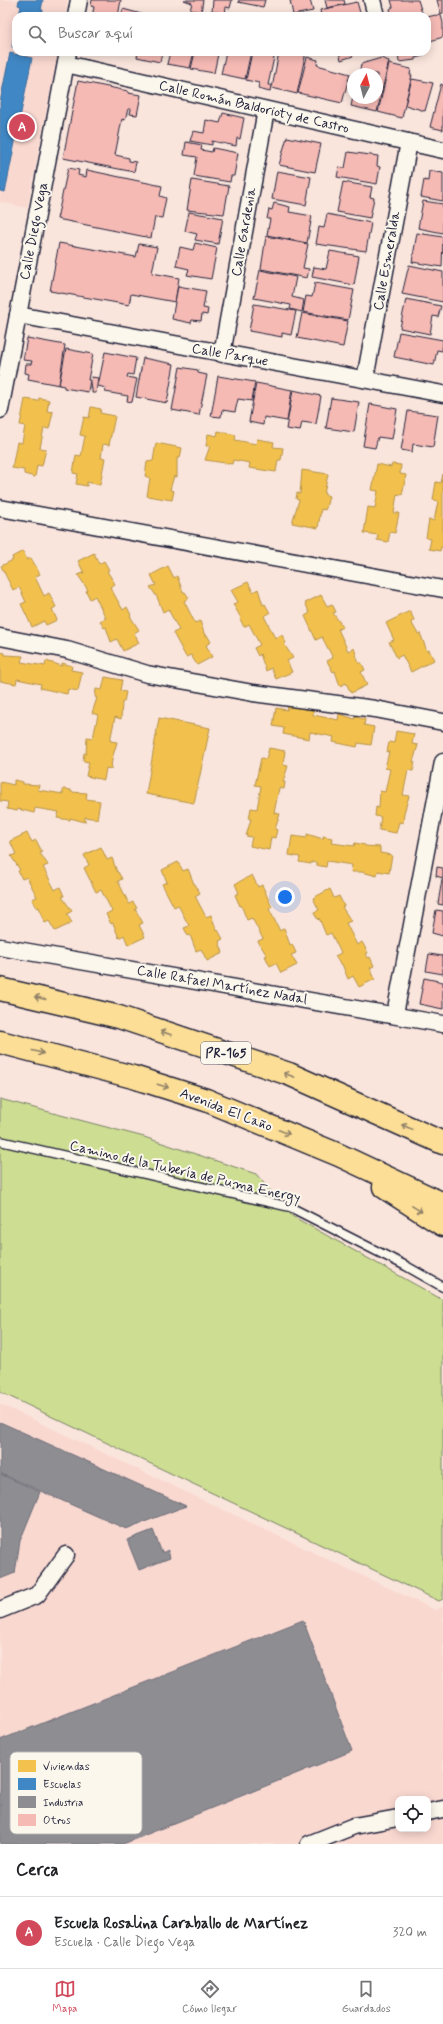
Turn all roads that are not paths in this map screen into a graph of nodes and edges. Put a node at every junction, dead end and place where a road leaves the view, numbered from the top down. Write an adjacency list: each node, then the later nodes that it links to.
1 (79, 0): 3 (street)
2 (372, 0): 4 (street)
3 (77, 12)
4 (375, 12)
5 (67, 58): 6 (street, Calle Román Baldorioty de Castro); 9 (street, Calle Diego Vega)
6 (266, 110): 7 (street, Calle Román Baldorioty de Castro); 10 (street, Calle Gardenia)
7 (409, 142): 8 (street, Calle Román Baldorioty de Castro); 11 (street, Calle Esmeralda)
8 (443, 150)
9 (18, 315): 10 (street, Calle Parque); 13 (street, Calle Diego Vega)
10 (222, 354): 11 (street, Calle Parque)
11 (365, 379): 12 (street, Calle Parque)
12 (443, 394)
13 (0, 410)
14 (0, 508): 15 (street)
15 (443, 589)
16 (0, 637): 17 (street)
17 (443, 722)
18 (443, 762): 21 (street)
19 (0, 947): 21 (street, Calle Rafael Martínez Nadal)
20 (0, 989): 25 (highway, PR-165, one-way to 20)
21 (395, 1014): 22 (street, Calle Rafael Martínez Nadal)
22 (443, 1024)
23 (0, 1042): 26 (highway, Avenida El Caño, one-way to 26)
24 (0, 1141): 29 (lane, Camino de la Tubería de Puma Energy)
25 (443, 1143)
26 (339, 1155): 27 (highway, Avenida El Caño); 28 (highway, one-way to 28)
27 (443, 1204)
28 (443, 1225)
29 (443, 1287)
30 (66, 1555): 31 (street)
31 (0, 1610)
32 (443, 1809): 33 (street)
33 (431, 1811)
34 (395, 1819): 35 (street)
35 (309, 1844)

